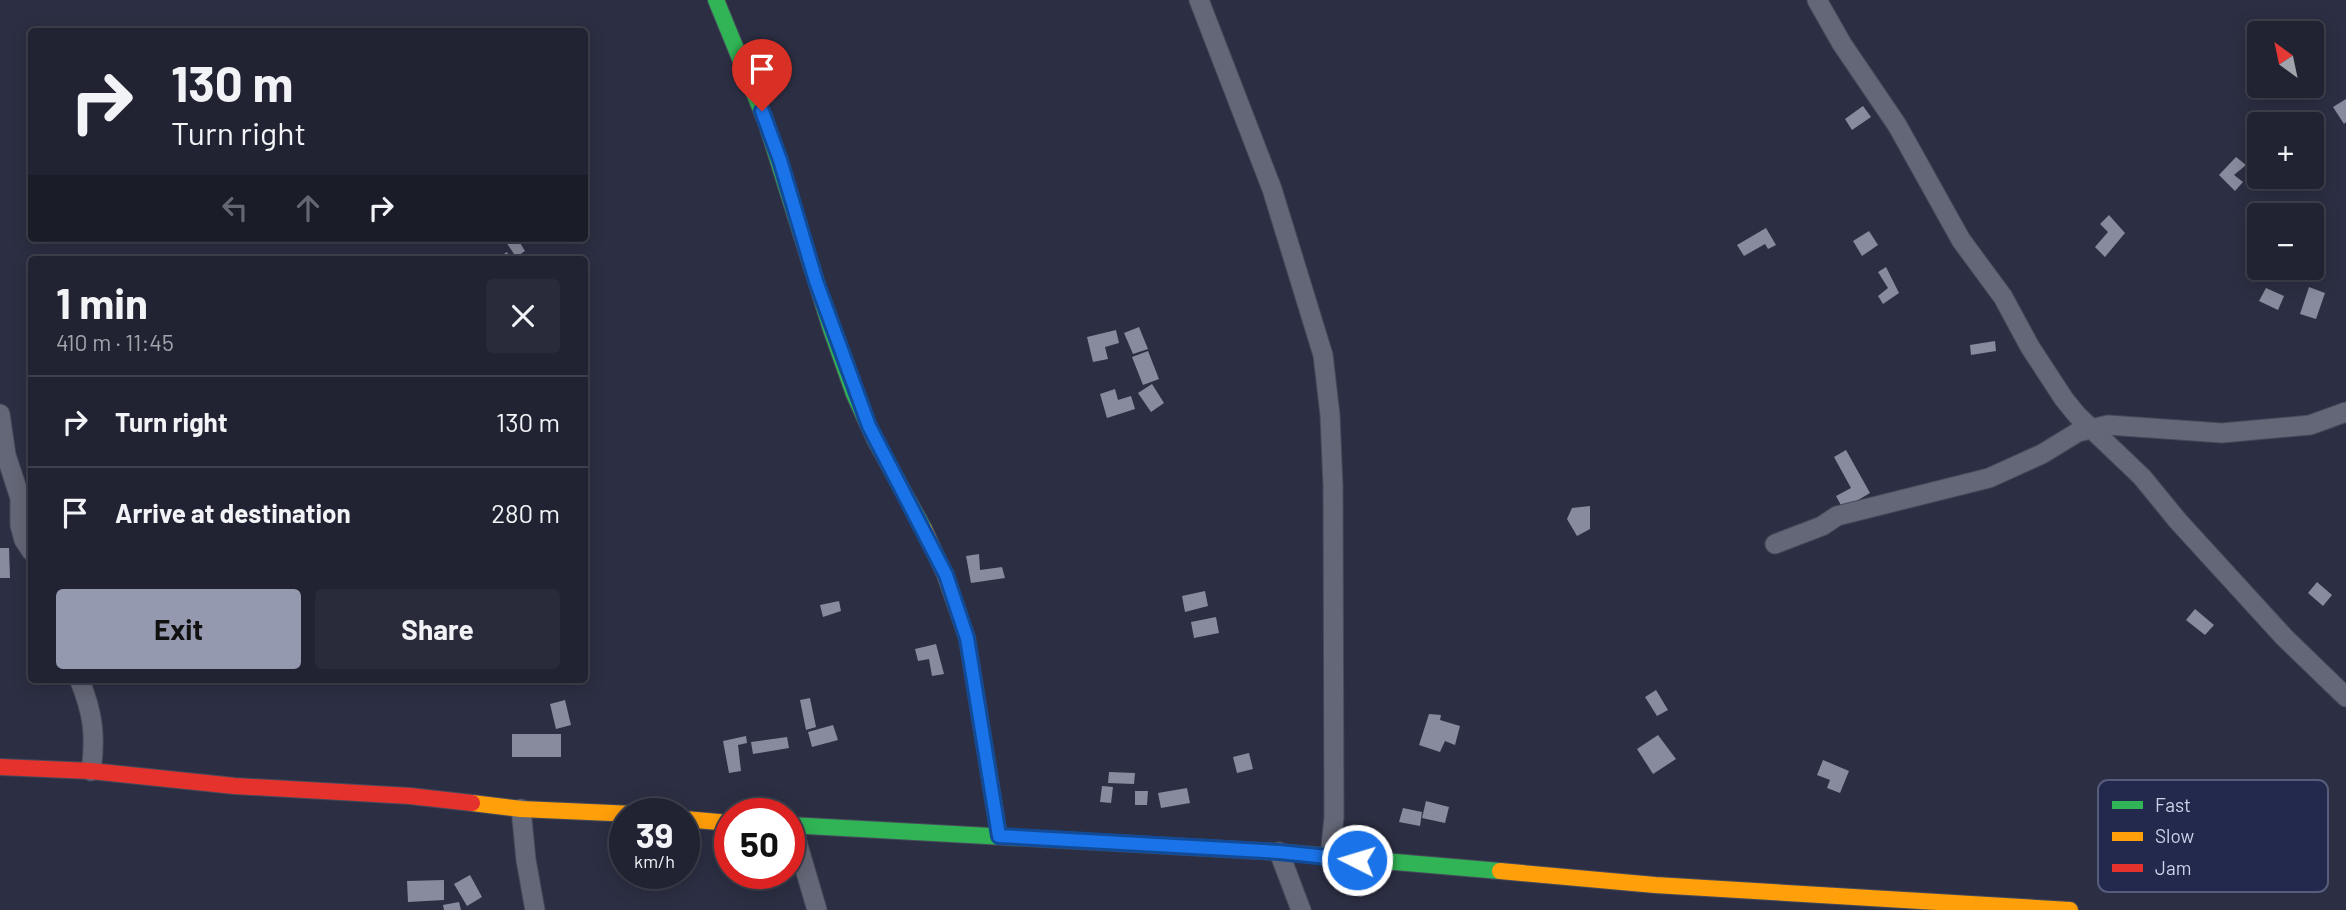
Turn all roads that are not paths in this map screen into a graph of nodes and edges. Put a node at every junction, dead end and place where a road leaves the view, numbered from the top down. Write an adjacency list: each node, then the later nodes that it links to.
1 (716, 0): 16 (main road)
2 (1199, 0): 18 (street)
3 (1817, 0): 6 (street)
4 (2346, 412): 6 (street)
5 (0, 414): 8 (street)
6 (2092, 429): 7 (street); 10 (street)
7 (1774, 544)
8 (28, 546)
9 (80, 683): 12 (street)
10 (2346, 697)
11 (0, 767): 12 (main road)
12 (91, 771): 13 (main road)
13 (521, 809): 14 (main road); 21 (street)
14 (609, 813)
15 (805, 826): 16 (main road)
16 (999, 836): 17 (main road)
17 (1279, 852): 18 (main road); 23 (street)
18 (1330, 857): 20 (main road)
19 (805, 871): 22 (street)
20 (1843, 902): 24 (main road)
21 (535, 910)
22 (817, 910)
23 (1301, 910)
24 (2070, 910)

